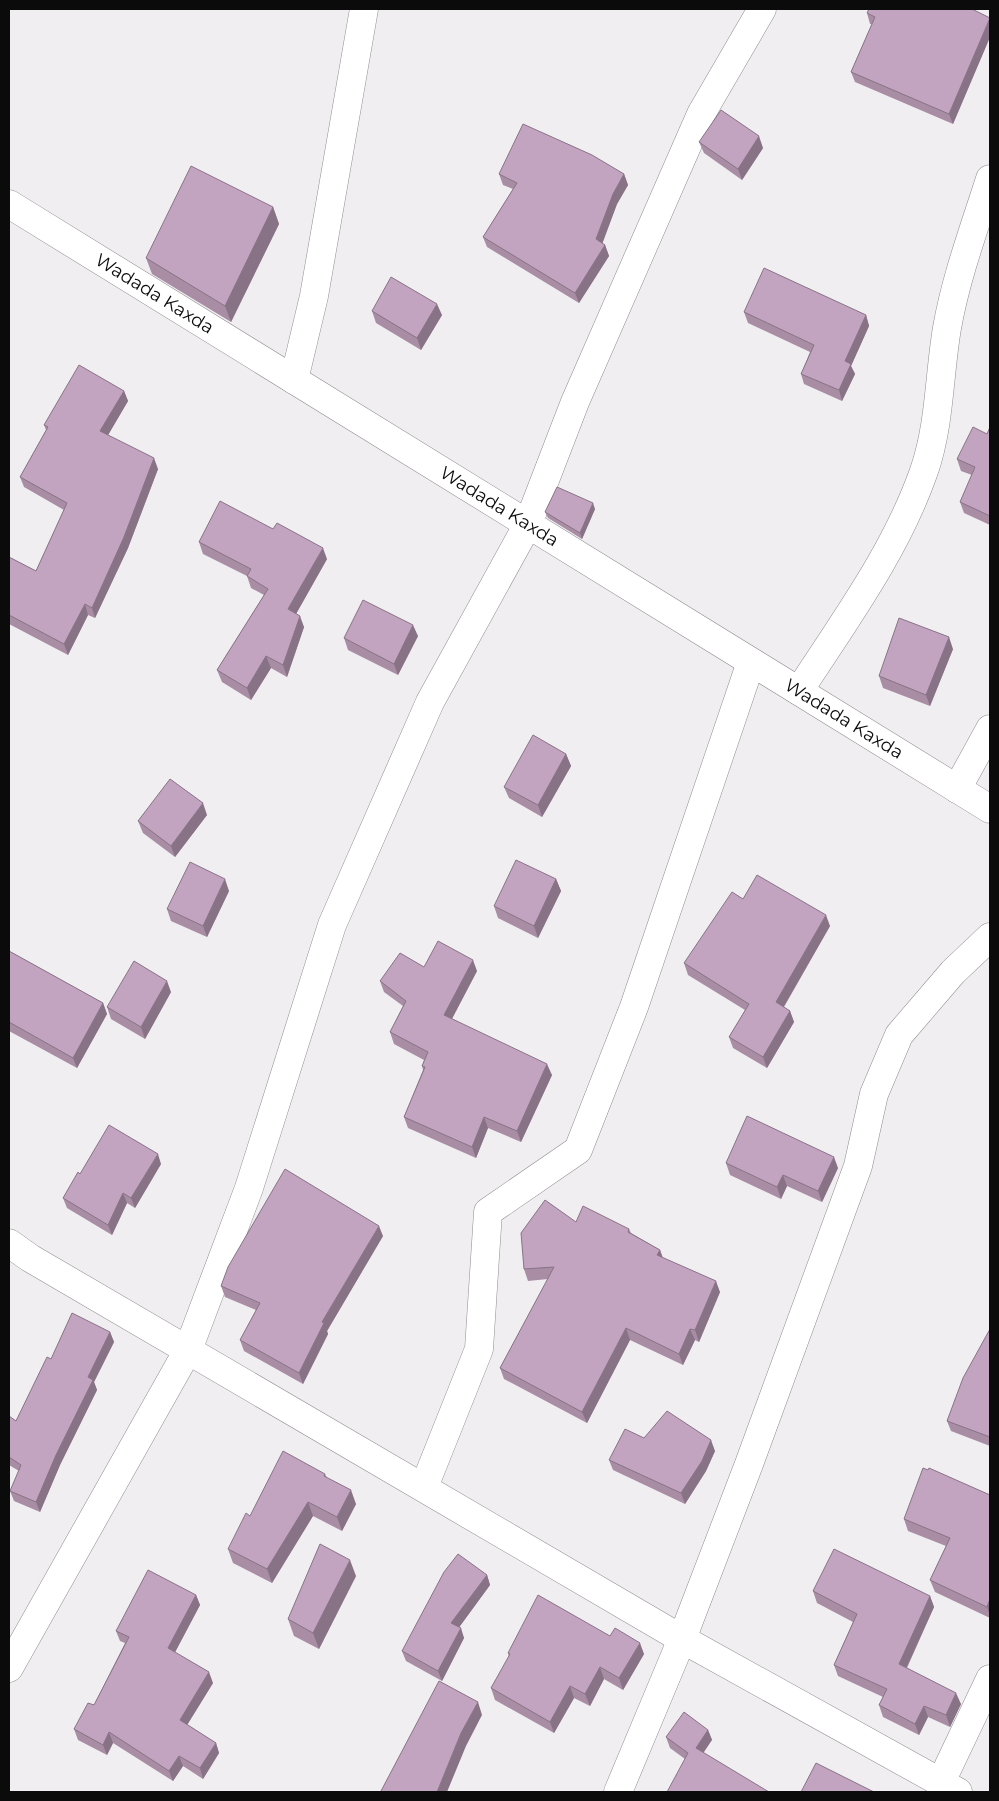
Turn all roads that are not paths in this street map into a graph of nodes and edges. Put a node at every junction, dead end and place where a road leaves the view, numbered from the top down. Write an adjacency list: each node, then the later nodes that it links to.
1 (364, 9): 5 (street)
2 (762, 9): 6 (street)
3 (990, 179): 8 (street)
4 (9, 204): 5 (street, Wadada Kaxda)
5 (294, 380): 6 (street, Wadada Kaxda)
6 (528, 524): 7 (street, Wadada Kaxda); 14 (street)
7 (751, 662): 8 (street, Wadada Kaxda); 15 (street)
8 (799, 691): 10 (street, Wadada Kaxda)
9 (990, 729): 10 (street)
10 (957, 789): 11 (street, Wadada Kaxda)
11 (990, 809)
12 (990, 937): 16 (street)
13 (9, 1242): 14 (street)
14 (188, 1350): 15 (street); 17 (street)
15 (424, 1487): 16 (street)
16 (682, 1639): 19 (street); 20 (street)
17 (9, 1668)
18 (990, 1679): 19 (street)
19 (950, 1787)
20 (618, 1792)

